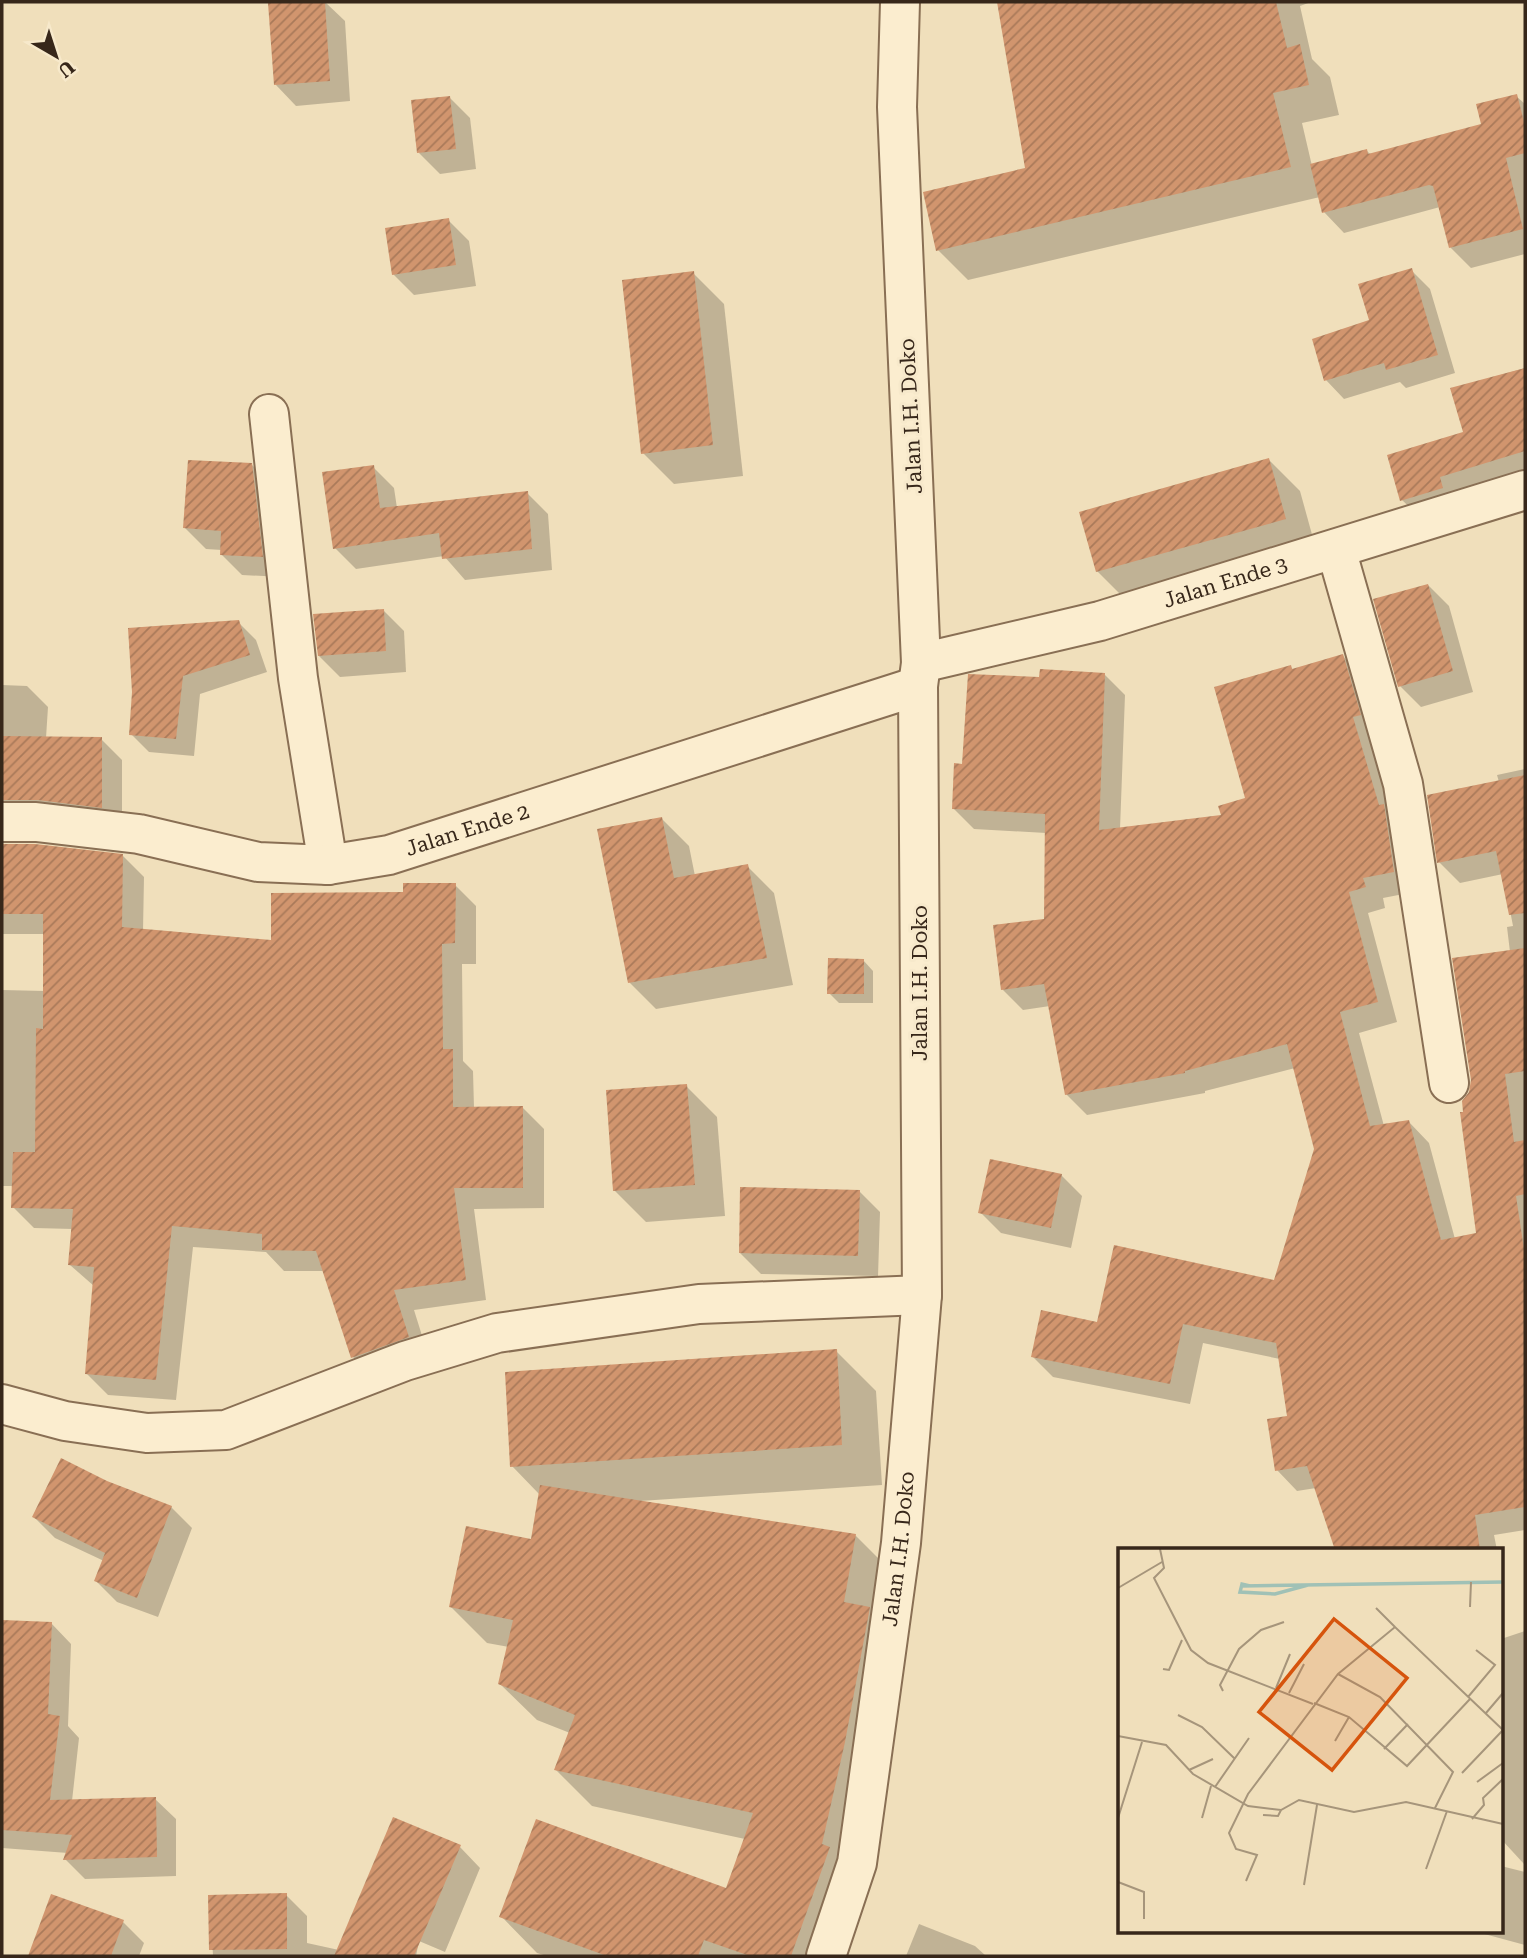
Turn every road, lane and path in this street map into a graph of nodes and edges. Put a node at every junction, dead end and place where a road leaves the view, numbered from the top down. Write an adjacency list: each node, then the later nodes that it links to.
1 (900, 2): 5 (street, Jalan I.H. Doko)
2 (269, 414): 7 (street)
3 (1525, 491): 4 (street, Jalan Ende 3)
4 (1336, 549): 5 (street, Jalan Ende 3); 8 (street)
5 (919, 674): 7 (street, Jalan Ende 2); 9 (street, Jalan I.H. Doko)
6 (2, 822): 7 (street, Jalan Ende 2)
7 (328, 865)
8 (1449, 1083)
9 (922, 1295): 10 (street); 11 (street, Jalan I.H. Doko)
10 (2, 1404)
11 (826, 1956)

